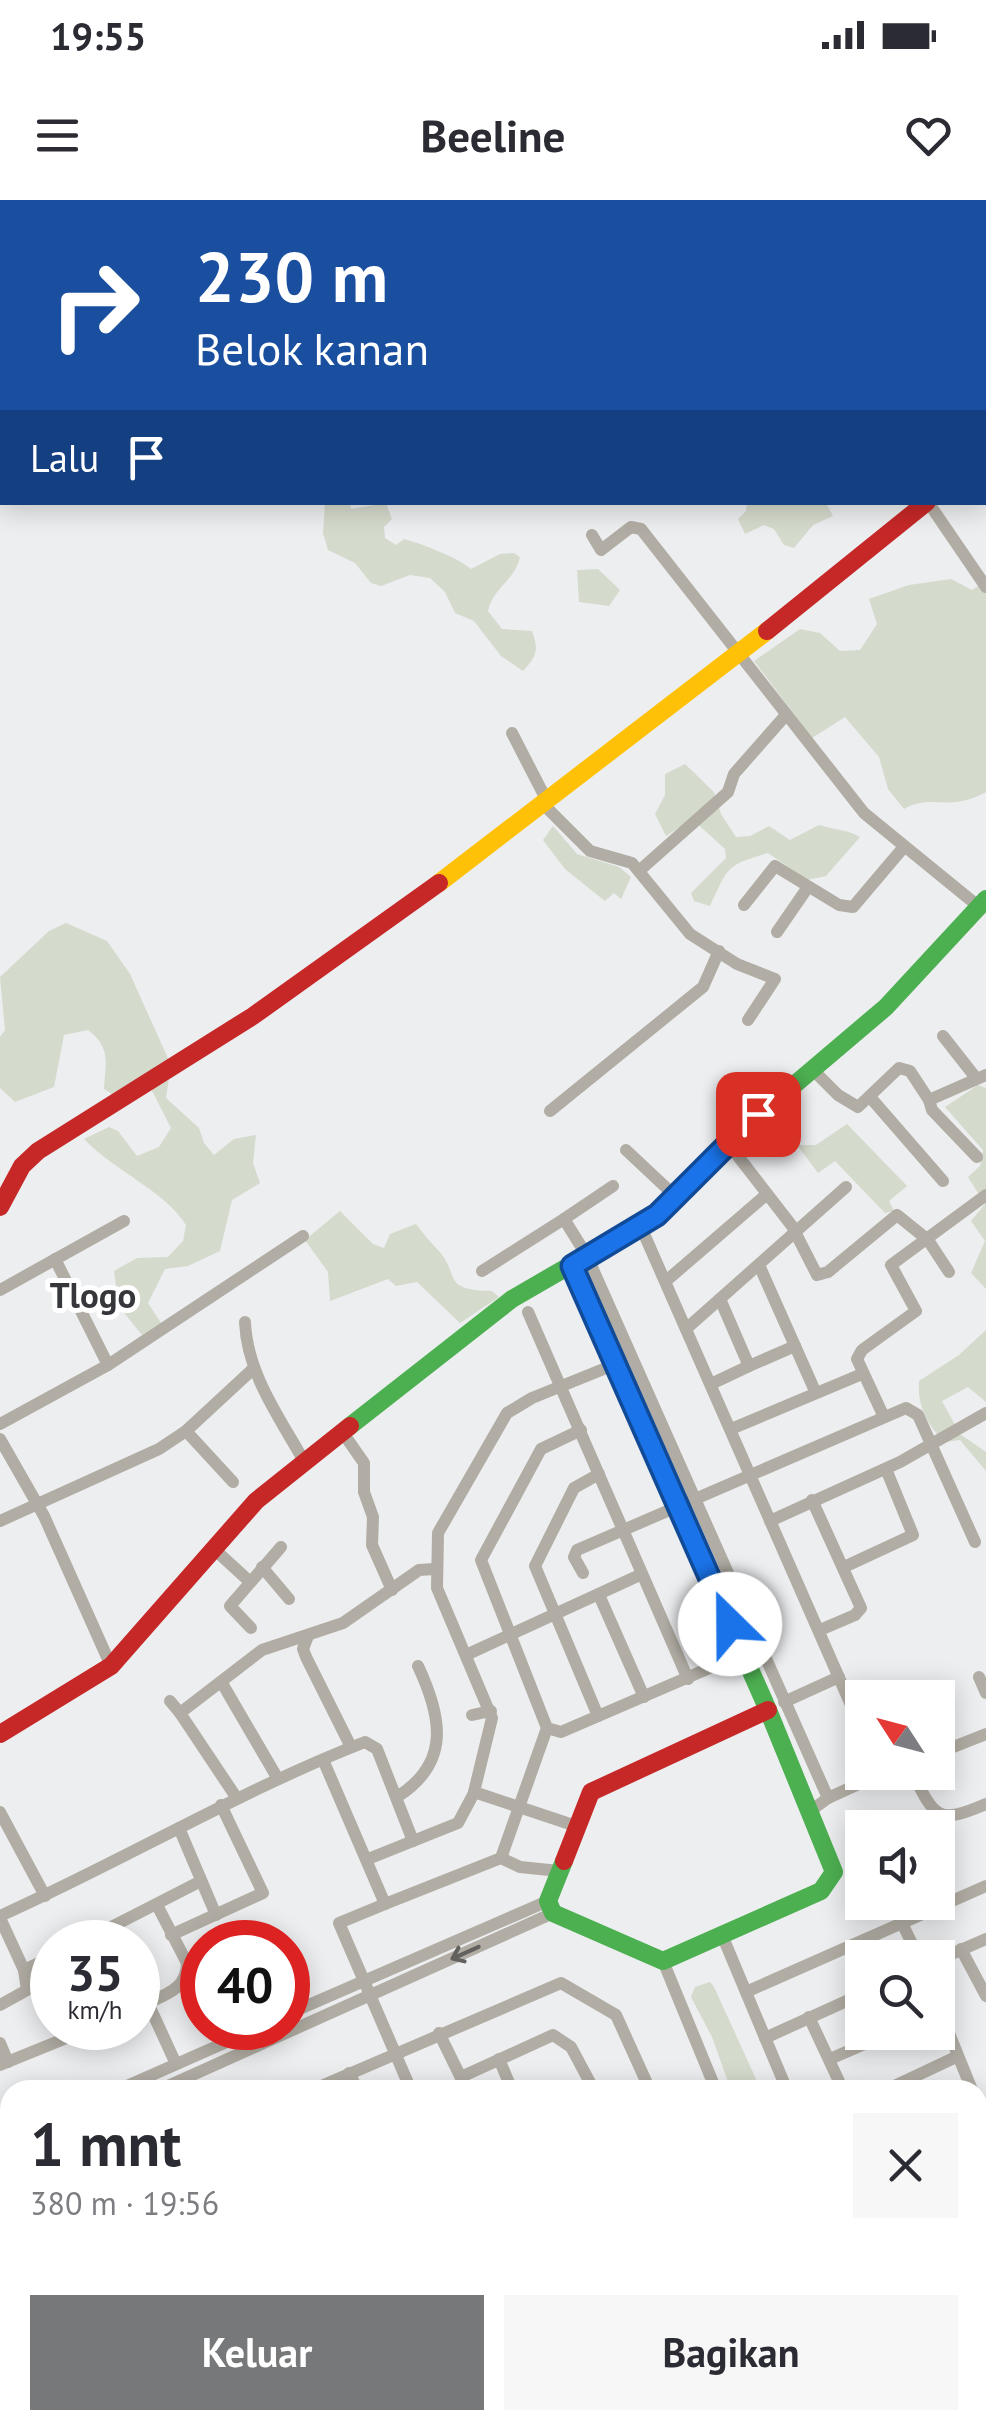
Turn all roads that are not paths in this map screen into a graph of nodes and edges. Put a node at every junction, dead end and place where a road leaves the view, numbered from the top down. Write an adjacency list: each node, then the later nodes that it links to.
1 (923, 505): 5 (street)
2 (929, 505): 4 (street)
3 (592, 535): 5 (street)
4 (986, 587)
5 (740, 655): 6 (street); 8 (street)
6 (785, 716): 9 (street); 10 (street)
7 (512, 733): 8 (street)
8 (545, 802): 10 (street); 32 (street)
9 (903, 848): 11 (street); 12 (street)
10 (639, 871): 15 (street)
11 (808, 886): 13 (street); 14 (street)
12 (982, 902): 18 (street)
13 (744, 905)
14 (776, 932)
15 (719, 952): 16 (street); 22 (street)
16 (748, 1020)
17 (943, 1036): 19 (street)
18 (812, 1069): 20 (street); 23 (street)
19 (981, 1076): 21 (street)
20 (870, 1098): 21 (street); 26 (street)
21 (929, 1100): 25 (street)
22 (550, 1112)
23 (726, 1142): 29 (street); 31 (street)
24 (626, 1150): 31 (street)
25 (977, 1157)
26 (943, 1181)
27 (613, 1186): 33 (street)
28 (846, 1187): 36 (street)
29 (767, 1194): 36 (street); 44 (street)
30 (986, 1195): 38 (street)
31 (675, 1196): 35 (street)
32 (0, 1207)
33 (564, 1219): 40 (street); 42 (street)
34 (124, 1220): 39 (street)
35 (640, 1227): 40 (street); 44 (street)
36 (796, 1233): 38 (street); 41 (street)
37 (303, 1236): 52 (street)
38 (928, 1240): 43 (street); 55 (street)
39 (55, 1259): 45 (street); 52 (street)
40 (579, 1261): 51 (street); 65 (street); 74 (street)
41 (759, 1265): 46 (street); 50 (street)
42 (482, 1271)
43 (949, 1272)
44 (666, 1282): 49 (street)
45 (0, 1290)
46 (720, 1299): 49 (street); 53 (street)
47 (528, 1312): 56 (street)
48 (246, 1322): 54 (street)
49 (686, 1328): 57 (street)
50 (794, 1346): 53 (street); 58 (street)
51 (616, 1364): 56 (street); 74 (street)
52 (108, 1365): 61 (street)
53 (749, 1366): 57 (street)
54 (253, 1369): 64 (street); 68 (street)
55 (862, 1374): 58 (street); 60 (street)
56 (561, 1384): 63 (street); 84 (street)
57 (711, 1384): 62 (street)
58 (814, 1391): 62 (street)
59 (986, 1413): 67 (street)
60 (883, 1415): 67 (street); 71 (street)
61 (0, 1424)
62 (731, 1429): 71 (street)
63 (580, 1430): 70 (street); 94 (street)
64 (186, 1431): 72 (street); 75 (street)
65 (344, 1433): 68 (street); 88 (street)
66 (0, 1439): 75 (street)
67 (933, 1446): 69 (street); 79 (street)
68 (304, 1463): 81 (street)
69 (886, 1469): 73 (street); 83 (street)
70 (599, 1474): 78 (street); 91 (street)
71 (748, 1474): 74 (street); 76 (street)
72 (233, 1482)
73 (812, 1500): 76 (street); 83 (street)
74 (688, 1502): 78 (street); 96 (street); 108 (street)
75 (37, 1504): 77 (street); 98 (street)
76 (770, 1520): 93 (street)
77 (0, 1521)
78 (622, 1528): 85 (street); 86 (street)
79 (975, 1542)
80 (281, 1547): 82 (street)
81 (213, 1548): 87 (street); 98 (street)
82 (262, 1567): 87 (street); 90 (street)
83 (844, 1567): 93 (street)
84 (435, 1569): 88 (street); 97 (street)
85 (582, 1574)
86 (642, 1574): 89 (street); 102 (street)
87 (249, 1581): 92 (street)
88 (392, 1590): 95 (street)
89 (599, 1595): 91 (street); 106 (street)
90 (290, 1599)
91 (554, 1614): 94 (street); 112 (street)
92 (252, 1628)
93 (820, 1630): 100 (street)
94 (510, 1634): 97 (street); 113 (street)
95 (308, 1636): 103 (street); 117 (street)
96 (742, 1654): 102 (street); 108 (street)
97 (466, 1655): 109 (street)
98 (111, 1666): 114 (street)
99 (418, 1666): 123 (street)
100 (839, 1677): 104 (street); 108 (street)
101 (979, 1677): 105 (street)
102 (688, 1679): 106 (street)
103 (222, 1682): 110 (street); 119 (street)
104 (845, 1691)
105 (986, 1694)
106 (644, 1696): 112 (street)
107 (170, 1701): 110 (street)
108 (776, 1706): 125 (street); 130 (street); 131 (street)
109 (491, 1710): 111 (street); 122 (street)
110 (180, 1714): 124 (street)
111 (472, 1716)
112 (598, 1716): 113 (street)
113 (547, 1728): 128 (street)
114 (0, 1734)
115 (986, 1734): 116 (street)
116 (955, 1746)
117 (351, 1747): 118 (street); 123 (street)
118 (324, 1762): 119 (street); 135 (street)
119 (278, 1779): 124 (street)
120 (846, 1790): 125 (street)
121 (921, 1790): 126 (street)
122 (474, 1792): 128 (street); 133 (street)
123 (397, 1797): 133 (street)
124 (236, 1798): 127 (street)
125 (828, 1798): 130 (street)
126 (986, 1804)
127 (221, 1805): 132 (street); 143 (street)
128 (516, 1807): 131 (street); 134 (street)
129 (0, 1812): 139 (street)
130 (809, 1812): 148 (street)
131 (576, 1826): 136 (street)
132 (179, 1828): 137 (street); 139 (street)
133 (414, 1841): 135 (street)
134 (501, 1858): 136 (street); 140 (street)
135 (368, 1859): 140 (street)
136 (558, 1871): 142 (street)
137 (201, 1881): 141 (street); 143 (street)
138 (986, 1886): 146 (street)
139 (45, 1896): 144 (street)
140 (385, 1904): 158 (street)
141 (156, 1905): 145 (street); 147 (street)
142 (551, 1907): 155 (street); 158 (street); 161 (street, one-way to 161)
143 (216, 1914): 147 (street)
144 (0, 1917): 157 (street)
145 (128, 1920)
146 (902, 1923): 150 (street); 151 (street)
147 (171, 1935): 162 (street)
148 (722, 1935): 155 (street); 159 (street)
149 (986, 1939): 153 (street)
150 (865, 1940)
151 (910, 1940)
152 (845, 1949): 159 (street)
153 (961, 1949): 154 (street); 160 (street)
154 (955, 1952)
155 (662, 1961): 192 (street)
156 (30, 1967): 157 (street)
157 (24, 1970): 165 (street)
158 (365, 1980): 161 (street); 164 (street)
159 (746, 1992): 169 (street)
160 (985, 1992)
161 (372, 1995): 175 (street); 183 (street)
162 (160, 1997)
163 (845, 2001): 166 (street)
164 (310, 2004)
165 (0, 2005)
166 (809, 2017): 169 (street); 178 (street)
167 (440, 2033): 175 (street); 187 (street); 191 (street)
168 (160, 2036): 180 (street)
169 (765, 2038): 193 (street)
170 (0, 2043): 179 (street)
171 (38, 2050): 179 (street)
172 (208, 2050): 180 (street)
173 (851, 2050): 178 (street)
174 (953, 2050): 176 (street)
175 (395, 2051): 181 (street); 186 (street)
176 (956, 2057): 195 (street); 196 (street)
177 (499, 2059): 188 (street); 189 (street); 190 (street)
178 (830, 2059): 194 (street)
179 (4, 2064)
180 (176, 2064): 182 (street)
181 (349, 2073): 184 (street); 185 (street)
182 (140, 2080)
183 (194, 2080)
184 (334, 2080)
185 (353, 2080)
186 (407, 2080)
187 (462, 2080)
188 (470, 2080)
189 (508, 2080)
190 (589, 2080)
191 (645, 2080)
192 (712, 2080)
193 (784, 2080)
194 (838, 2080)
195 (909, 2080)
196 (967, 2080)

